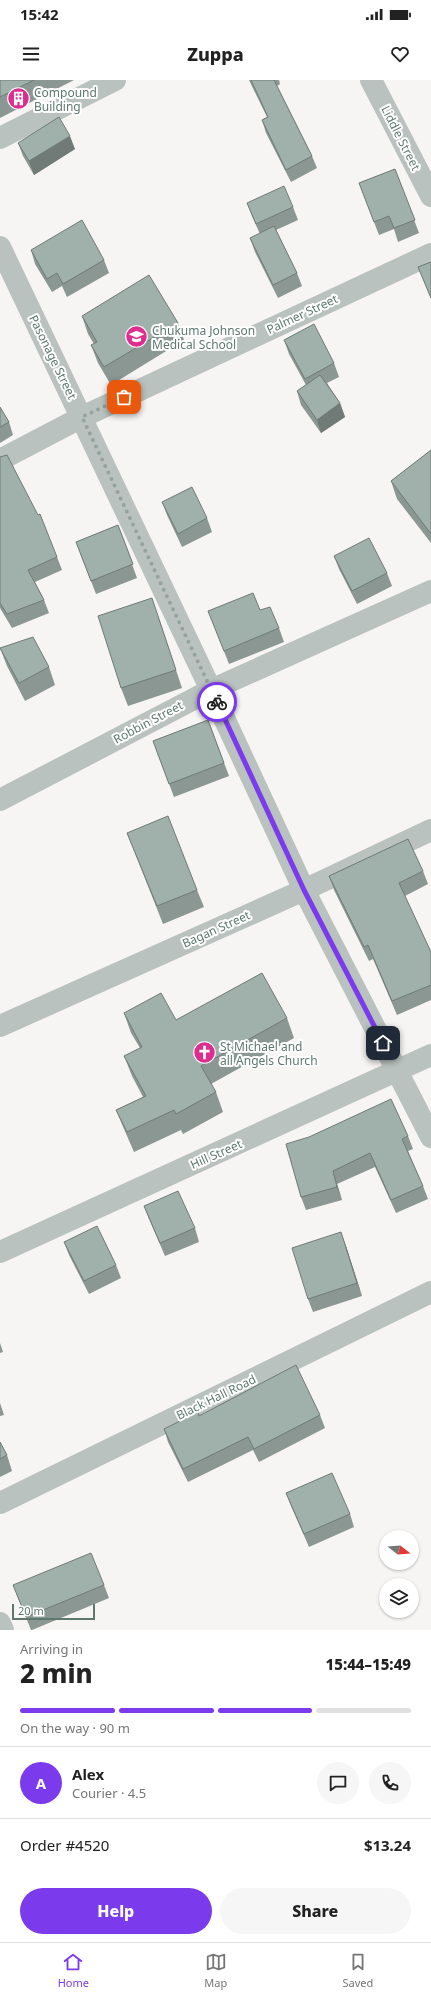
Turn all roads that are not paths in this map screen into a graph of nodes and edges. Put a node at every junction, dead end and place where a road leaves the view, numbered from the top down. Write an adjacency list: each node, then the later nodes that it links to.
1 (115, 80): 3 (street)
2 (371, 80): 4 (street, Liddle Street)
3 (0, 138)
4 (431, 196)
5 (0, 247): 7 (street, Pasonage Street)
6 (431, 254): 7 (street, Palmer Street)
7 (82, 417): 8 (street, Palmer Street); 10 (street, Pasonage Street)
8 (0, 460)
9 (431, 591): 10 (street, Robbin Street)
10 (211, 690): 11 (street, Robbin Street); 13 (street, Pasonage Street)
11 (0, 800)
12 (431, 830): 13 (street, Bagan Street)
13 (304, 890): 14 (street, Bagan Street); 16 (street, Pasonage Street)
14 (2, 1019)
15 (431, 1055): 16 (street, Hill Street)
16 (398, 1071): 17 (street, Pasonage Street); 18 (street, Hill Street)
17 (431, 1137)
18 (0, 1252)
19 (431, 1292): 20 (street, Black Hall Road)
20 (0, 1503)
21 (0, 1623): 22 (street)
22 (3, 1630)

